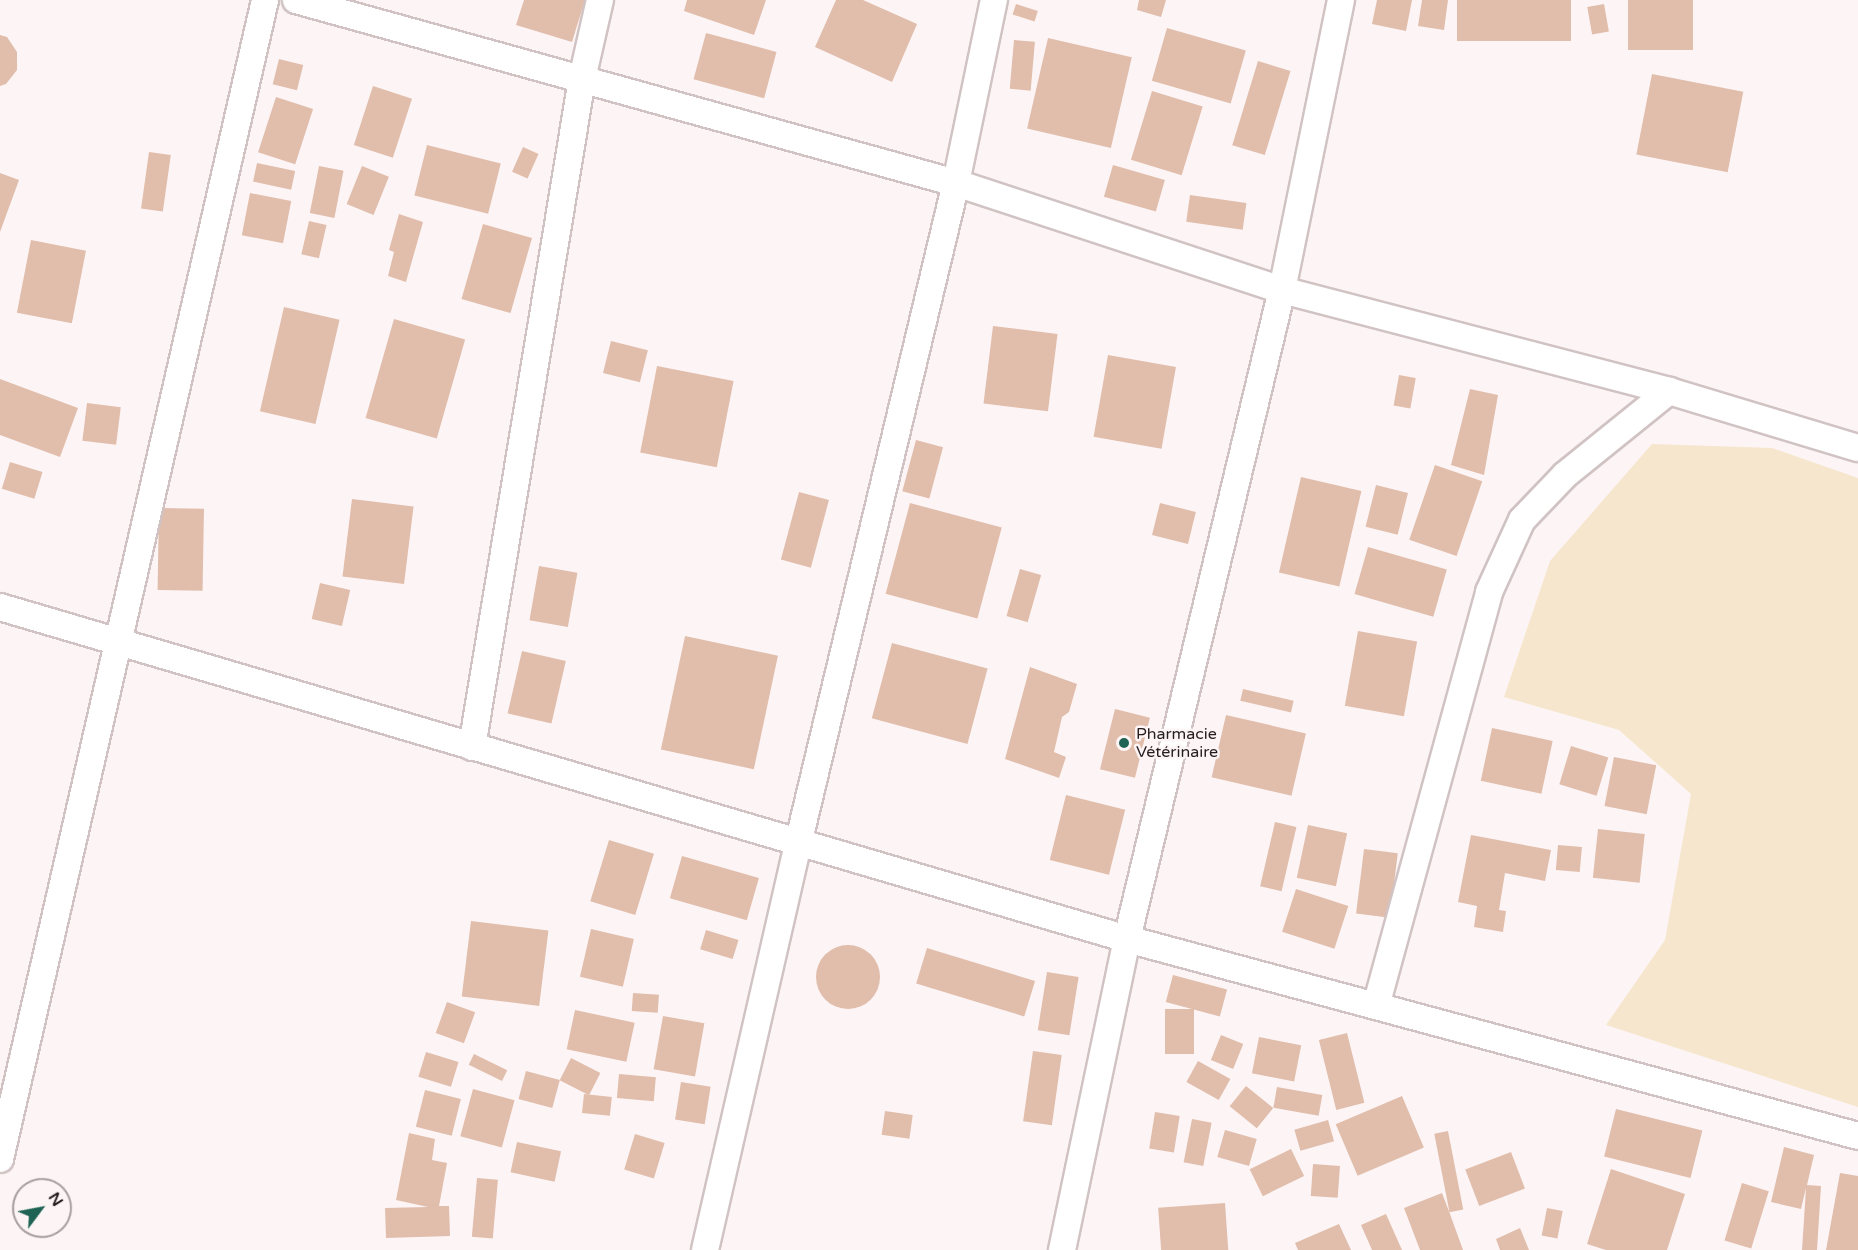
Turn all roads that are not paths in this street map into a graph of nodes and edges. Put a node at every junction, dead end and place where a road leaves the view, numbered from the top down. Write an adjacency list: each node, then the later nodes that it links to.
1 (265, 0): 12 (street)
2 (296, 0): 6 (street)
3 (600, 0): 6 (street)
4 (994, 0): 7 (street)
5 (1341, 0): 8 (street)
6 (582, 79): 7 (street); 13 (street)
7 (956, 183): 8 (street); 14 (street)
8 (1282, 290): 9 (street); 15 (street)
9 (1669, 391): 10 (street); 16 (street)
10 (1858, 448)
11 (0, 607): 12 (street)
12 (116, 643): 13 (street); 18 (street)
13 (472, 747): 14 (street)
14 (799, 840): 15 (street); 19 (street)
15 (1127, 939): 16 (street); 20 (street)
16 (1376, 1006): 17 (street)
17 (1858, 1136)
18 (0, 1159)
19 (705, 1250)
20 (1062, 1250)

